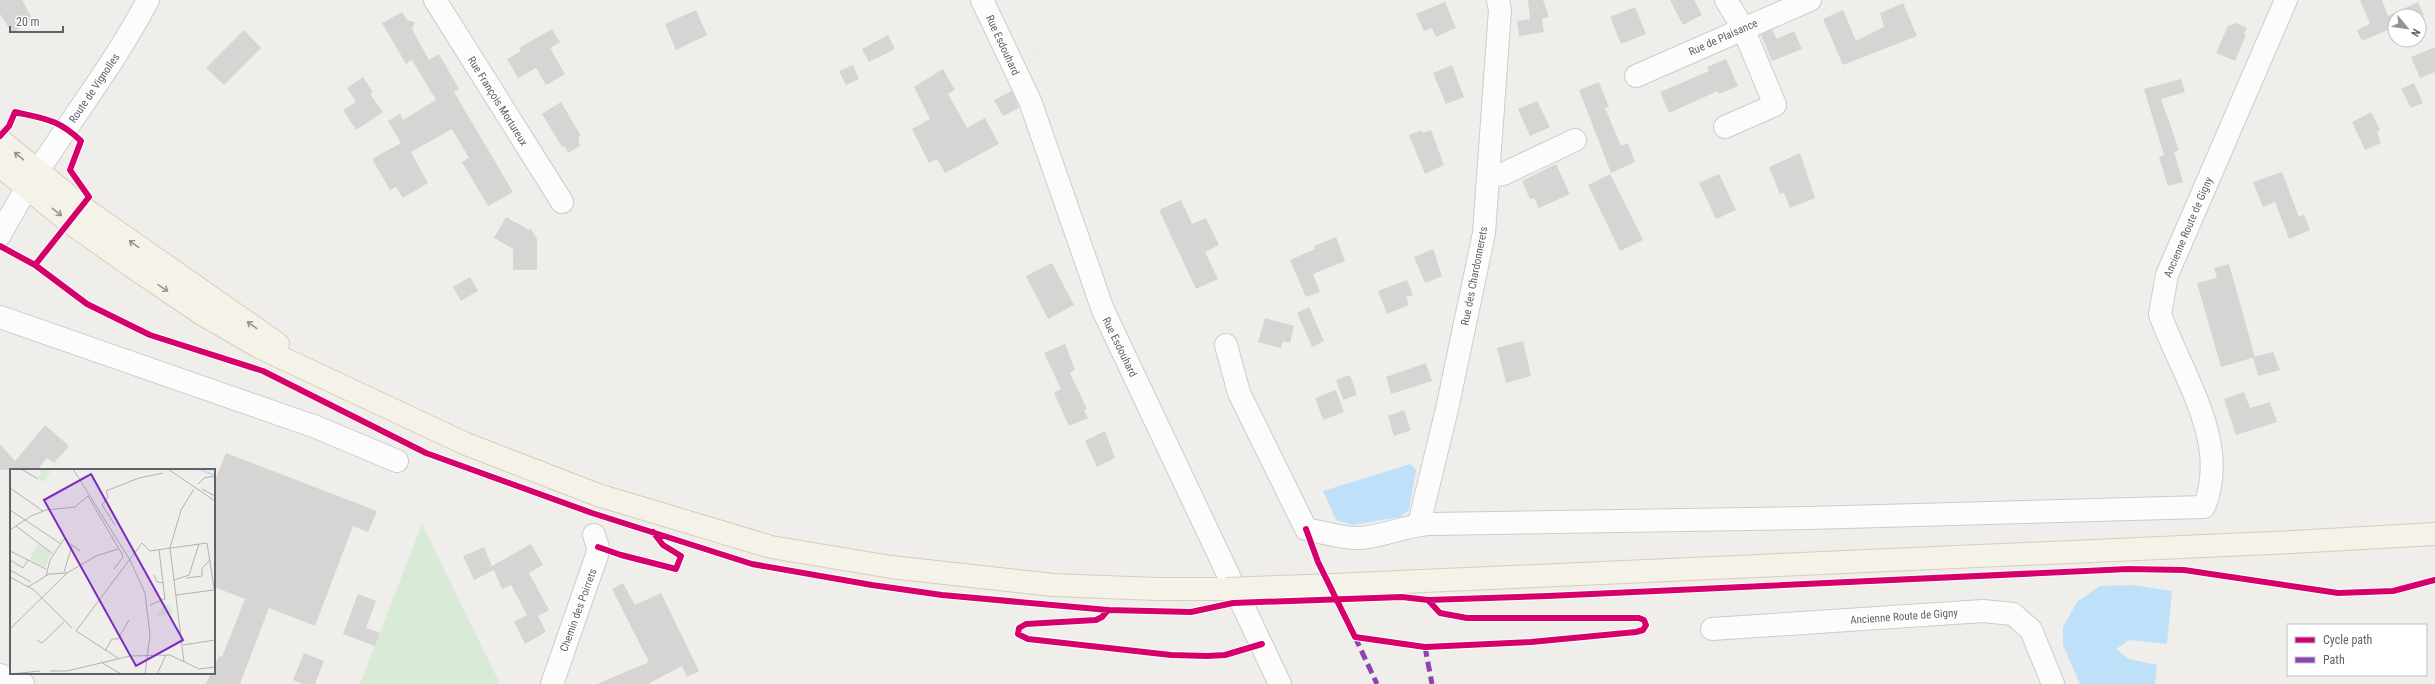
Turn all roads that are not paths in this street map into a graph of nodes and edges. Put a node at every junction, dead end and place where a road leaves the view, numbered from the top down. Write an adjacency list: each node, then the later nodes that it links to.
1 (148, 0): 15 (street, Route de Vignolles)
2 (435, 0): 16 (street, Rue François Mortureux)
3 (982, 0): 28 (street, Rue Esdouhard)
4 (1498, 0): 14 (street, Rue des Chardonnerets)
5 (1726, 0): 8 (street)
6 (1810, 0): 8 (street, Rue de Plaisance)
7 (2286, 0): 21 (street, Ancienne Route de Gigny)
8 (1743, 28): 9 (street, Rue de Plaisance); 10 (street)
9 (1636, 76)
10 (1725, 127)
11 (0, 140): 15 (main road, one-way to 11)
12 (1575, 140): 14 (street)
13 (0, 166): 15 (main road)
14 (1488, 176): 21 (street, Rue des Chardonnerets)
15 (32, 180): 17 (street, Route de Vignolles); 22 (main road, bridge)
16 (562, 202)
17 (0, 235)
18 (0, 317): 20 (street)
19 (1226, 345): 21 (street)
20 (397, 461)
21 (1419, 524)
22 (2435, 534)
23 (594, 535): 27 (street, Chemin des Poirrets)
24 (1712, 629): 29 (street, Ancienne Route de Gigny)
25 (0, 675): 26 (street)
26 (23, 684)
27 (552, 684)
28 (1280, 684)
29 (2053, 684)

